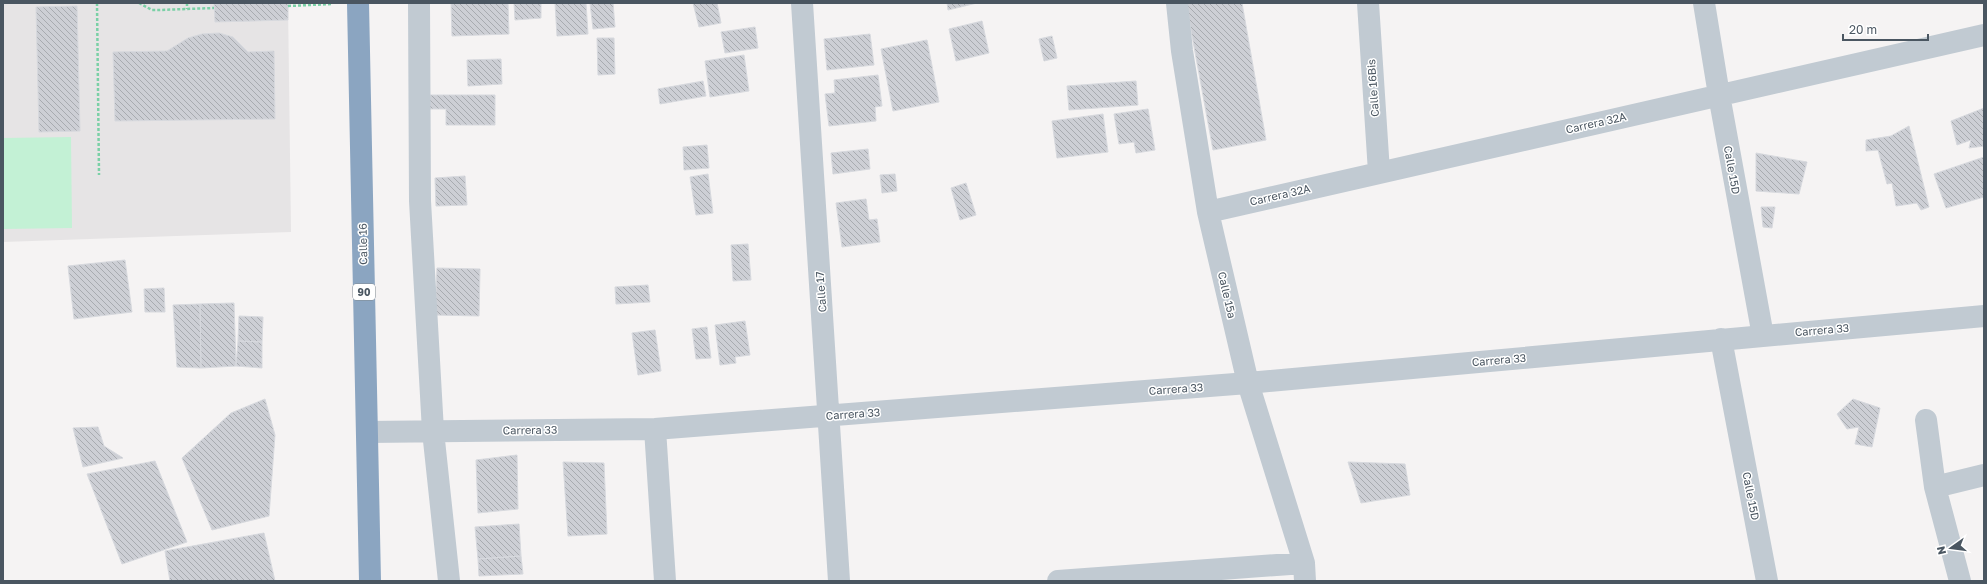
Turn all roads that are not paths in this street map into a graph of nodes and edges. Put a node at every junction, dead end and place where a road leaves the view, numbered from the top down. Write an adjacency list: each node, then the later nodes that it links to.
1 (358, 3): 19 (highway, Calle 16 / 90)
2 (419, 3): 18 (street)
3 (802, 3): 15 (street, Calle 17)
4 (1177, 3): 10 (street, Calle 15a)
5 (1368, 3): 9 (street, Calle 16Bis)
6 (1704, 3): 8 (street, Calle 15D)
7 (1984, 35): 8 (street, Carrera 32A)
8 (1719, 95): 9 (street, Carrera 32A); 12 (street, Calle 15D)
9 (1379, 172): 10 (street, Carrera 32A)
10 (1208, 212): 14 (street, Calle 15a)
11 (1984, 316): 12 (street, Carrera 33)
12 (1763, 336): 13 (street, Carrera 33)
13 (1721, 339): 14 (street, Carrera 33); 29 (street, Calle 15D)
14 (1248, 383): 15 (street, Carrera 33); 22 (street, Calle 15a)
15 (829, 416): 17 (street, Carrera 33); 27 (street, Calle 17)
16 (1926, 420): 21 (street)
17 (655, 429): 18 (street, Carrera 33); 26 (street)
18 (433, 431): 19 (street, Carrera 33); 25 (street)
19 (367, 432): 24 (highway, Calle 16 / 90)
20 (1984, 475): 21 (street)
21 (1935, 487): 30 (street)
22 (1305, 572): 23 (street)
23 (1119, 579): 28 (street)
24 (370, 581)
25 (449, 581)
26 (665, 581)
27 (839, 581)
28 (1058, 581)
29 (1767, 581)
30 (1960, 581)

